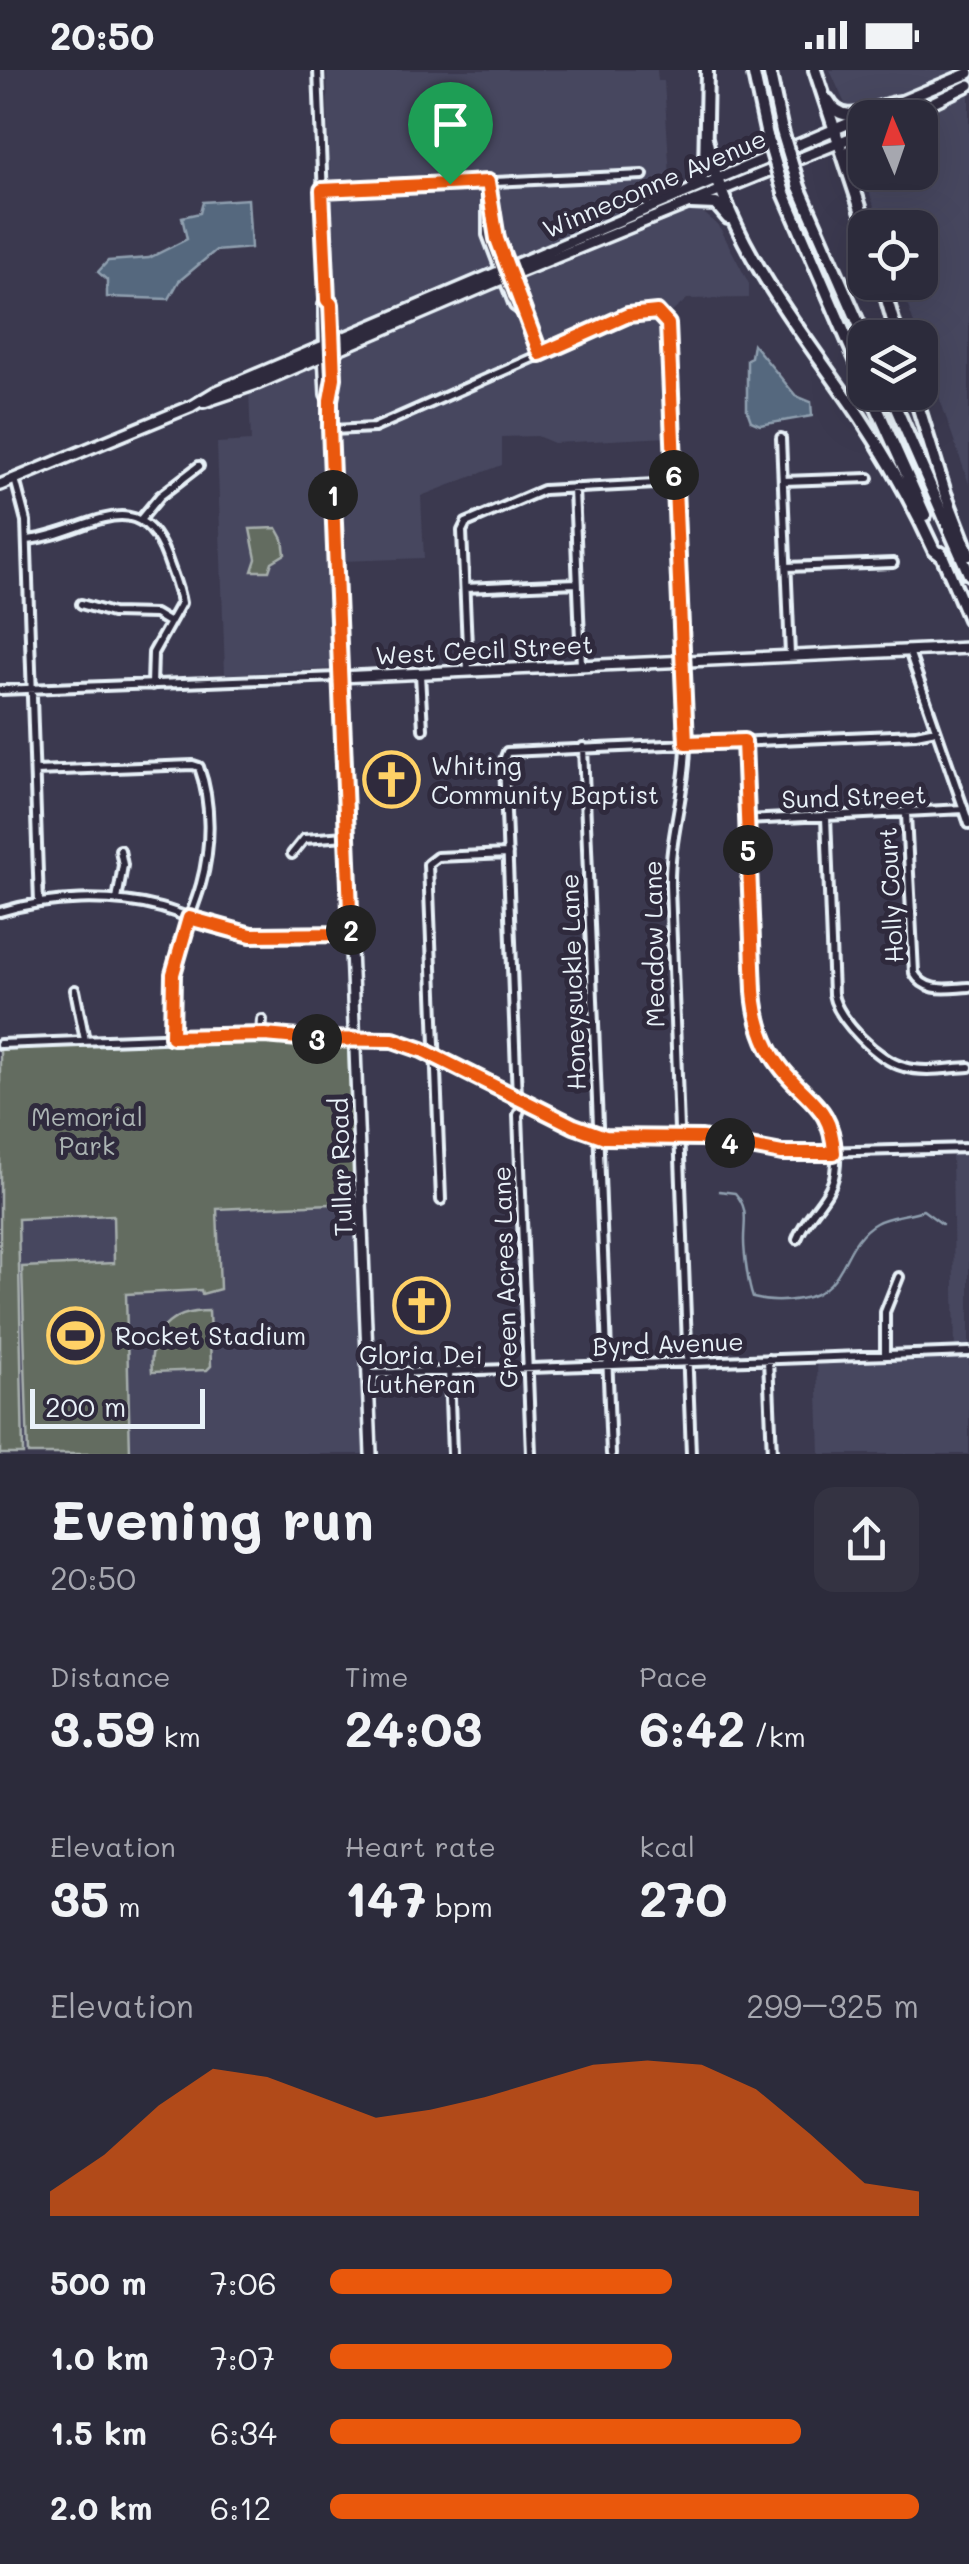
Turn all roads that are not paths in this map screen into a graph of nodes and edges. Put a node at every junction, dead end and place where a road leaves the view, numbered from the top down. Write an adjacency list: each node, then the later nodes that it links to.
1 (318, 70): 20 (street, Tullar Road)
2 (708, 70): 13 (highway)
3 (753, 70): 27 (highway, bridge)
4 (769, 70): 26 (highway, bridge)
5 (969, 72): 8 (main road, Winneconne Avenue)
6 (817, 76): 10 (highway); 12 (highway)
7 (969, 85): 9 (main road)
8 (906, 100)
9 (938, 100)
10 (848, 116)
11 (848, 124): 12 (main road, Winneconne Avenue)
12 (832, 130): 15 (highway); 17 (main road, Winneconne Avenue)
13 (706, 138): 17 (highway); 19 (highway)
14 (848, 140): 15 (main road, Winneconne Avenue)
15 (838, 145): 21 (main road, Winneconne Avenue); 23 (highway)
16 (644, 174): 18 (street)
17 (717, 177): 19 (main road, Winneconne Avenue); 21 (highway)
18 (488, 182): 20 (street); 25 (street)
19 (693, 188): 25 (main road, Winneconne Avenue)
20 (322, 190): 28 (street, Tullar Road)
21 (723, 190): 22 (main road, Winneconne Avenue); 24 (highway)
22 (692, 203): 24 (highway); 25 (main road, Winneconne Avenue)
23 (860, 210)
24 (733, 223): 45 (highway)
25 (505, 272): 28 (main road, Winneconne Avenue); 29 (street)
26 (857, 320)
27 (848, 342)
28 (329, 348): 33 (main road, Tullar Road); 37 (main road, Winneconne Avenue)
29 (540, 354): 33 (street); 39 (street, Meadow Lane)
30 (878, 410): 45 (highway)
31 (898, 410): 48 (highway)
32 (920, 410): 44 (highway)
33 (331, 430): 61 (main road, Tullar Road)
34 (781, 438): 38 (street)
35 (200, 466): 42 (street)
36 (869, 478): 38 (street)
37 (15, 479): 40 (main road, Winneconne Avenue); 43 (street)
38 (783, 481): 47 (street)
39 (674, 482): 41 (street); 57 (street, Meadow Lane)
40 (0, 486)
41 (574, 488): 49 (street); 50 (street)
42 (142, 519): 43 (street); 53 (street)
43 (27, 540): 63 (street)
44 (969, 555)
45 (942, 556): 52 (highway)
46 (894, 563): 47 (street)
47 (787, 566): 56 (street)
48 (969, 574)
49 (577, 583): 50 (street); 58 (street)
50 (464, 588): 59 (street)
51 (81, 604): 53 (street)
52 (969, 619)
53 (170, 623): 62 (street)
54 (969, 648): 55 (main road, West Cecil Street)
55 (909, 650): 56 (main road, West Cecil Street); 66 (street)
56 (790, 655): 57 (main road, West Cecil Street)
57 (682, 660): 58 (main road, West Cecil Street); 68 (street, Meadow Lane)
58 (580, 665): 59 (main road, West Cecil Street)
59 (468, 670): 60 (main road, West Cecil Street)
60 (420, 672): 61 (main road, West Cecil Street); 65 (street)
61 (339, 677): 62 (street, West Cecil Street); 76 (main road, Tullar Road)
62 (152, 685): 63 (street, West Cecil Street)
63 (32, 689): 64 (street, West Cecil Street); 70 (street)
64 (0, 690)
65 (423, 729)
66 (936, 730): 67 (street); 71 (street)
67 (744, 741): 68 (street); 74 (street)
68 (686, 743): 69 (street); 97 (street, Meadow Lane)
69 (583, 748): 79 (street, Green Acres Lane); 96 (street, Honeysuckle Lane)
70 (35, 771): 81 (street); 83 (street)
71 (964, 809): 72 (street, Sund Street); 75 (street)
72 (906, 814): 73 (street, Sund Street); 85 (street, Holly Court)
73 (826, 817): 74 (street, Sund Street); 94 (street)
74 (746, 820): 99 (street)
75 (969, 824)
76 (346, 836): 78 (street); 84 (main road, Tullar Road)
77 (120, 850): 80 (street)
78 (292, 854)
79 (508, 854): 93 (street); 95 (street, Green Acres Lane)
80 (117, 900): 81 (street); 83 (street)
81 (39, 903): 82 (street)
82 (0, 912)
83 (189, 918): 84 (street); 89 (street)
84 (351, 934): 90 (main road, Tullar Road)
85 (969, 987)
86 (75, 990): 91 (street)
87 (262, 1020): 88 (street)
88 (261, 1035): 89 (street); 90 (street)
89 (172, 1037): 91 (street)
90 (354, 1038): 93 (street); 110 (main road, Tullar Road)
91 (85, 1040): 92 (street)
92 (0, 1044)
93 (436, 1057): 95 (street); 100 (street)
94 (969, 1067)
95 (520, 1099): 96 (street); 108 (street, Green Acres Lane)
96 (598, 1135): 97 (street); 107 (street, Honeysuckle Lane)
97 (679, 1138): 99 (street); 106 (street, Meadow Lane)
98 (969, 1148): 99 (street)
99 (834, 1153): 101 (street)
100 (441, 1200)
101 (797, 1239)
102 (899, 1277): 104 (street)
103 (969, 1352): 104 (street, Byrd Avenue)
104 (885, 1355): 105 (street, Byrd Avenue)
105 (768, 1360): 106 (street, Byrd Avenue); 116 (street)
106 (687, 1363): 107 (street, Byrd Avenue); 115 (street, Meadow Lane)
107 (607, 1365): 108 (street, Byrd Avenue); 114 (street, Honeysuckle Lane)
108 (528, 1368): 109 (street, Byrd Avenue); 113 (street, Green Acres Lane)
109 (448, 1371): 110 (street, Byrd Avenue); 112 (street)
110 (369, 1374): 111 (main road, Tullar Road)
111 (371, 1454)
112 (452, 1454)
113 (531, 1454)
114 (611, 1454)
115 (691, 1454)
116 (772, 1454)

